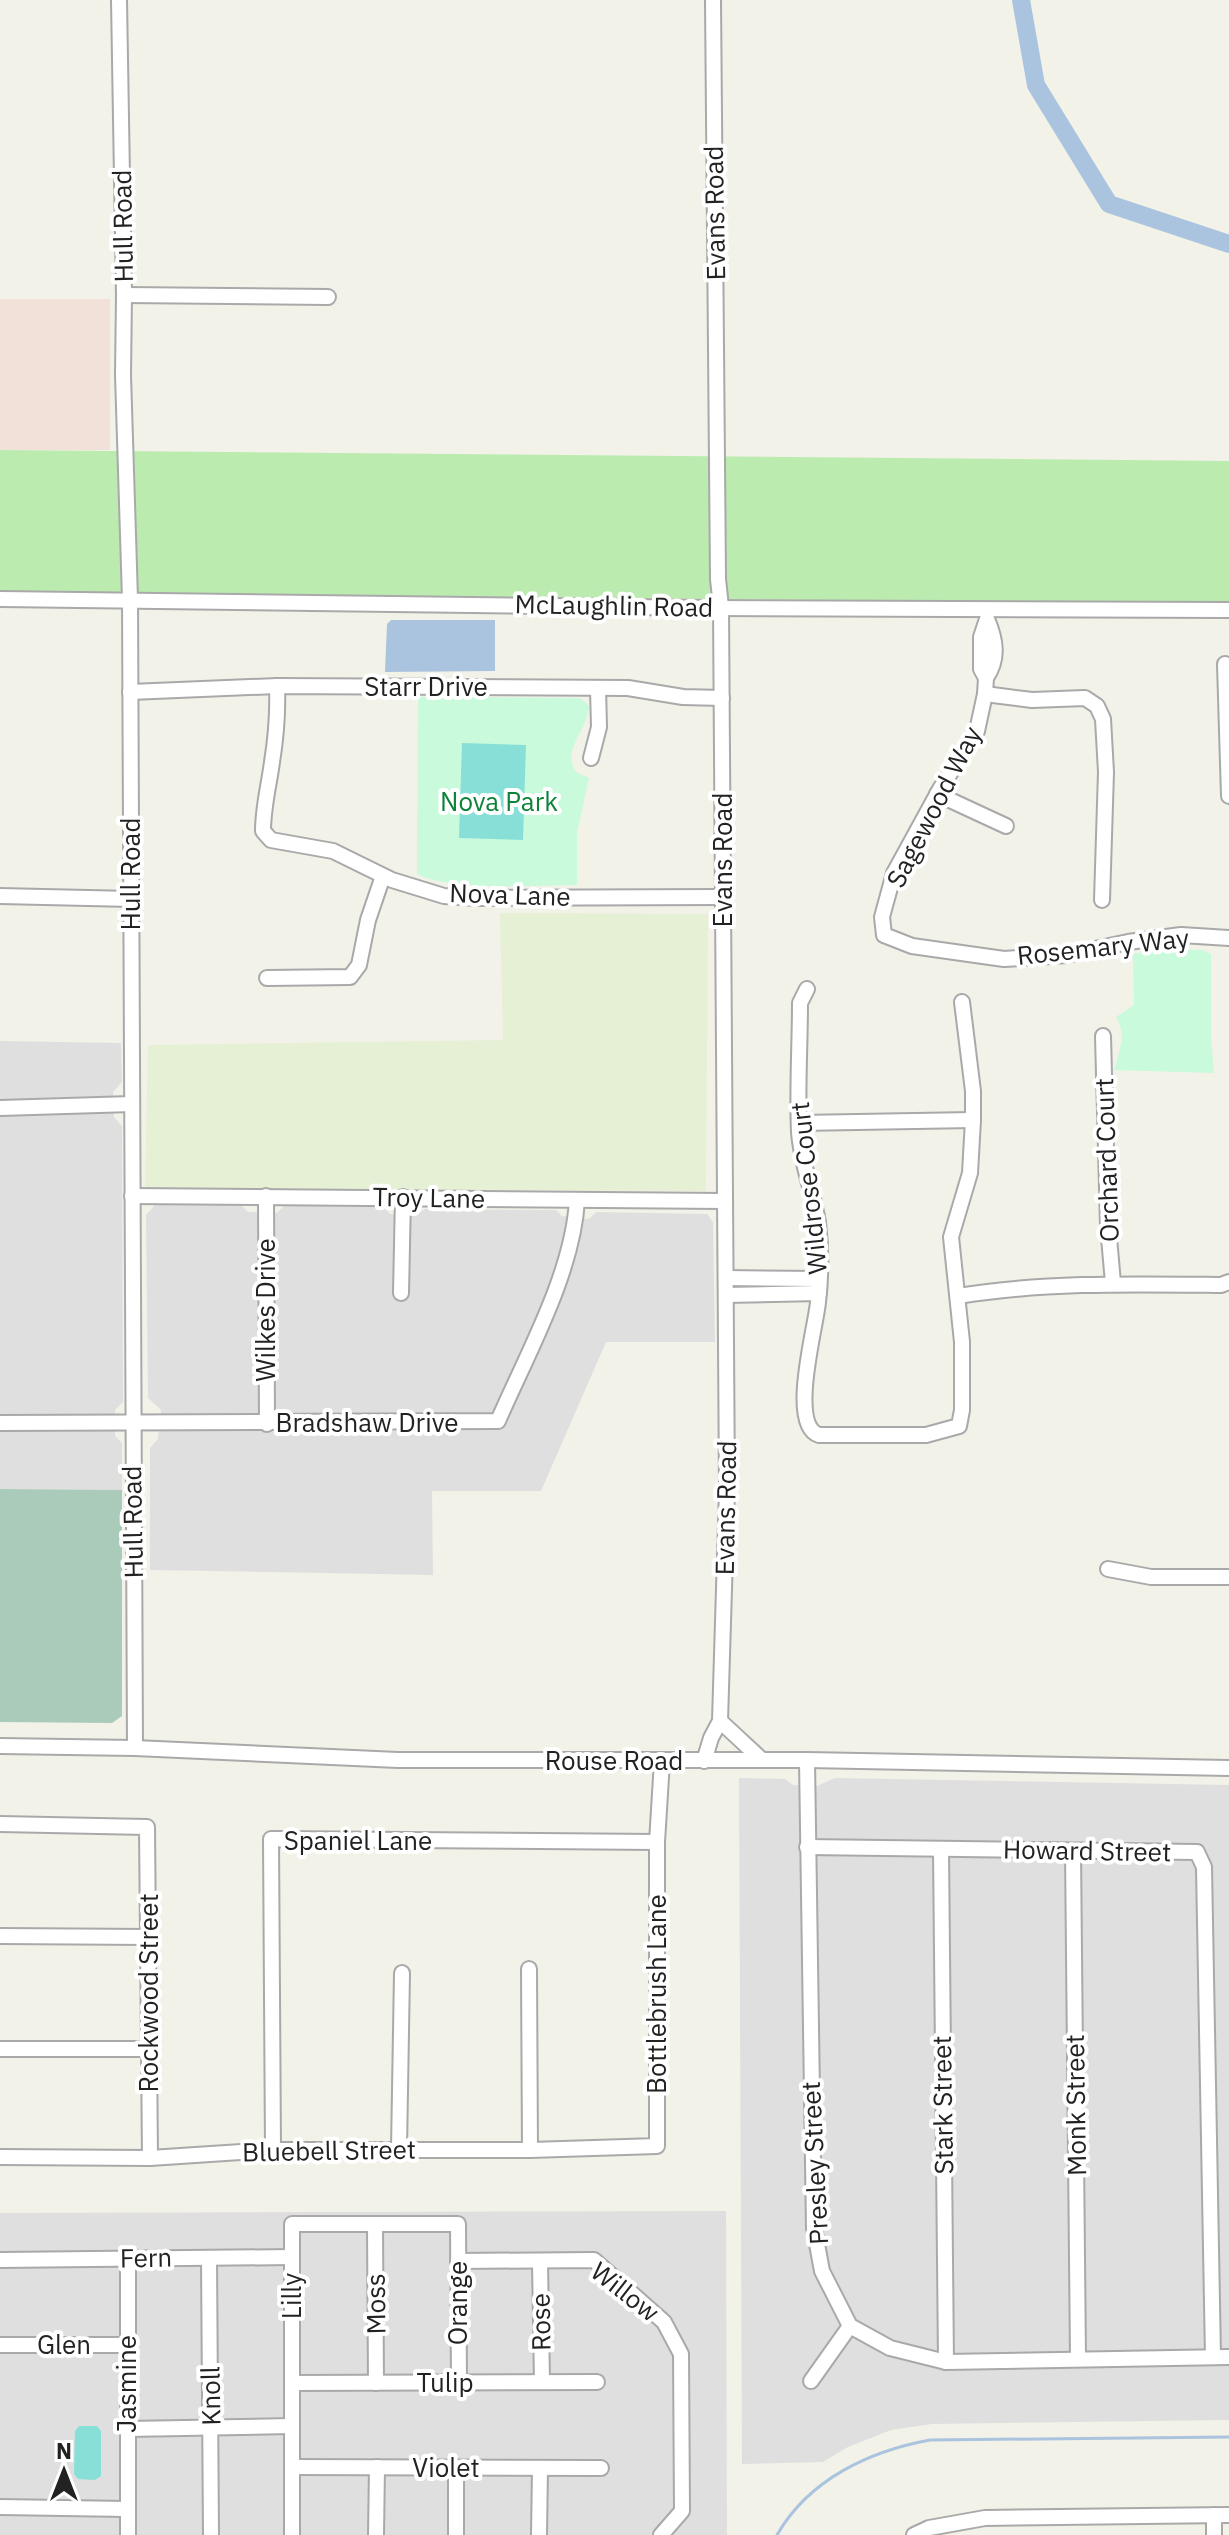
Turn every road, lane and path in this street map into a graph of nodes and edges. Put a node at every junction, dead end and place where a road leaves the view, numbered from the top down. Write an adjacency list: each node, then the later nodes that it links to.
1 (119, 0): 3 (street, Hull Road)
2 (713, 0): 7 (street, Evans Road)
3 (124, 295): 4 (street); 6 (street, Hull Road)
4 (328, 297)
5 (0, 599): 6 (street, McLaughlin Road)
6 (130, 599): 7 (street, McLaughlin Road); 13 (street, Hull Road)
7 (721, 607): 9 (street, McLaughlin Road); 15 (street, Evans Road)
8 (1229, 610): 9 (street, McLaughlin Road)
9 (988, 615): 14 (street, Sagewood Way)
10 (1225, 664): 18 (street)
11 (277, 686): 12 (street, Starr Drive); 13 (street, Starr Drive); 20 (street, Nova Lane)
12 (598, 688): 15 (street, Starr Drive); 16 (street)
13 (130, 692): 23 (street, Hull Road)
14 (985, 694): 17 (street, Sagewood Way); 24 (street)
15 (722, 698): 22 (street, Evans Road)
16 (591, 758)
17 (937, 794): 19 (street); 25 (street, Sagewood Way)
18 (1229, 796)
19 (1006, 826)
20 (383, 876): 22 (street, Nova Lane); 27 (street)
21 (0, 896): 23 (street)
22 (723, 897): 39 (street, Evans Road)
23 (132, 899): 31 (street, Hull Road)
24 (1102, 900)
25 (884, 935): 26 (street, Rosemary Way)
26 (1229, 938)
27 (267, 978)
28 (807, 989): 34 (street, Wildrose Court)
29 (962, 1002): 33 (street)
30 (1103, 1036): 42 (street, Orchard Court)
31 (132, 1104): 32 (street); 35 (street, Hull Road)
32 (0, 1108)
33 (973, 1120): 34 (street); 46 (street)
34 (799, 1123): 43 (street, Wildrose Court)
35 (132, 1196): 36 (street, Troy Lane); 48 (street, Hull Road)
36 (266, 1196): 37 (street, Troy Lane); 49 (street, Wilkes Drive)
37 (403, 1197): 38 (street, Troy Lane); 44 (street)
38 (577, 1200): 39 (street, Troy Lane); 49 (street, Bradshaw Drive)
39 (725, 1201): 40 (street, Evans Road)
40 (726, 1278): 43 (street); 45 (street, Evans Road)
41 (1229, 1282): 42 (street)
42 (1113, 1283): 46 (street)
43 (818, 1286): 45 (street); 46 (street, Wildrose Court)
44 (401, 1293)
45 (726, 1295): 52 (street, Evans Road)
46 (958, 1296)
47 (0, 1423): 48 (street, Bradshaw Drive)
48 (133, 1424): 49 (street, Bradshaw Drive); 54 (street, Hull Road)
49 (267, 1424)
50 (1108, 1569): 51 (street)
51 (1229, 1577)
52 (720, 1721): 55 (street); 58 (street, Evans Road)
53 (0, 1746): 54 (street, Rouse Road)
54 (135, 1748): 57 (street, Rouse Road)
55 (762, 1760): 56 (street, Rouse Road); 58 (street, Rouse Road)
56 (807, 1760): 59 (street, Rouse Road); 62 (street, Presley Street)
57 (662, 1761): 58 (street, Rouse Road); 61 (street, Bottlebrush Lane)
58 (704, 1761)
59 (1229, 1768)
60 (0, 1824): 66 (street, Rockwood Street)
61 (657, 1842): 71 (street, Bottlebrush Lane); 73 (street, Spaniel Lane)
62 (807, 1847): 63 (street, Howard Street); 85 (street, Presley Street)
63 (941, 1849): 64 (street, Howard Street); 91 (street, Stark Street)
64 (1073, 1851): 88 (street, Howard Street); 90 (street, Monk Street)
65 (0, 1936): 66 (street)
66 (149, 1937): 70 (street, Rockwood Street)
67 (529, 1969): 74 (street)
68 (402, 1973): 72 (street)
69 (0, 2049): 70 (street)
70 (148, 2049): 76 (street, Rockwood Street)
71 (657, 2146): 74 (street, Bluebell Street)
72 (399, 2149): 73 (street, Bluebell Street); 74 (street, Bluebell Street)
73 (273, 2150): 76 (street, Bluebell Street)
74 (530, 2150)
75 (0, 2157): 76 (street, Bluebell Street)
76 (150, 2158)
77 (458, 2224): 78 (street, Lilly); 83 (street, Orange)
78 (375, 2225): 79 (street, Lilly); 96 (street, Moss)
79 (292, 2257): 80 (street, Fern); 95 (street, Lilly)
80 (209, 2258): 81 (street, Fern); 99 (street, Knoll)
81 (128, 2259): 82 (street, Fern); 87 (street, Jasmine)
82 (0, 2260)
83 (458, 2261): 84 (street, Willow); 97 (street, Orange)
84 (540, 2262): 93 (street, Rose); 115 (street, Willow)
85 (850, 2326): 91 (street); 92 (street)
86 (0, 2345): 87 (street, Glen)
87 (128, 2345): 100 (street, Jasmine)
88 (1213, 2357): 89 (street); 90 (street)
89 (1229, 2357)
90 (1078, 2359): 91 (street)
91 (946, 2362)
92 (811, 2381)
93 (542, 2382): 94 (street, Tulip); 97 (street, Tulip)
94 (597, 2382)
95 (292, 2383): 96 (street, Tulip); 98 (street, Lilly)
96 (376, 2383): 97 (street, Tulip)
97 (459, 2383)
98 (292, 2426): 99 (street); 101 (street, Lilly)
99 (212, 2427): 100 (street); 110 (street, Knoll)
100 (127, 2429): 107 (street, Jasmine)
101 (292, 2467): 102 (street, Violet); 111 (street, Lilly)
102 (377, 2467): 103 (street, Violet); 112 (street)
103 (456, 2468): 104 (street, Violet); 113 (street)
104 (540, 2468): 105 (street, Violet); 114 (street)
105 (601, 2468)
106 (0, 2507): 107 (street)
107 (127, 2509): 109 (street, Jasmine)
108 (1221, 2515): 116 (street); 117 (street)
109 (128, 2535)
110 (211, 2535)
111 (292, 2535)
112 (376, 2535)
113 (456, 2535)
114 (539, 2535)
115 (661, 2535)
116 (914, 2535)
117 (1214, 2535)

